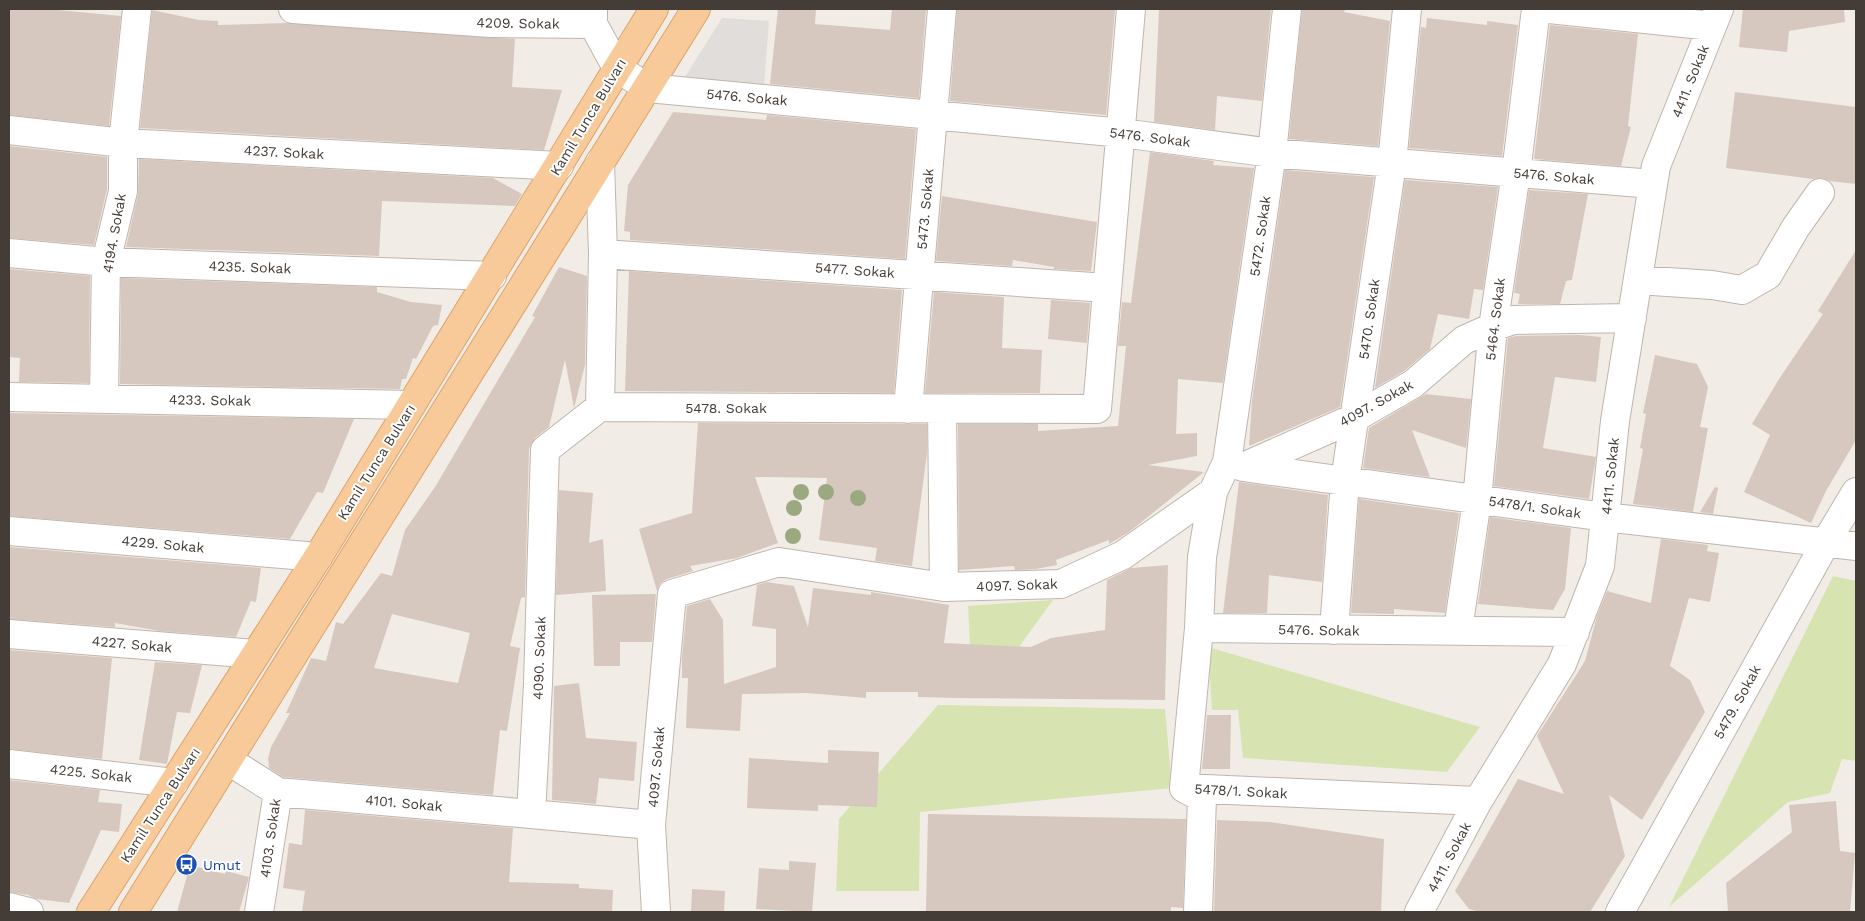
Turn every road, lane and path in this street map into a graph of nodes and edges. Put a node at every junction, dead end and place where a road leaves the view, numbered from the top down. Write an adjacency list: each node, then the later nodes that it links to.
1 (137, 9): 19 (street, 4194. Sokak)
2 (293, 9): 12 (street, 4209. Sokak)
3 (654, 9): 14 (main road, Kamil Tunca Bulvarı)
4 (696, 9): 15 (main road)
5 (942, 9): 16 (street, 5473. Sokak)
6 (1131, 9): 18 (street)
7 (1287, 9): 20 (street, 5472. Sokak)
8 (1407, 9): 22 (street, 5470. Sokak)
9 (1536, 9): 24 (street, 5464. Sokak)
10 (1549, 9): 11 (street)
11 (1654, 15): 13 (street)
12 (593, 16): 14 (street)
13 (1715, 18): 25 (street, 4411. Sokak)
14 (617, 68): 15 (street); 23 (main road, Kamil Tunca Bulvarı)
15 (648, 88): 16 (street, 5476. Sokak); 21 (main road)
16 (933, 114): 18 (street, 5476. Sokak); 30 (street, 5473. Sokak)
17 (9, 130): 19 (street, 4237. Sokak)
18 (1122, 133): 20 (street, 5476. Sokak); 33 (street)
19 (123, 143): 23 (street, 4237. Sokak); 29 (street, 4194. Sokak)
20 (1272, 153): 22 (street, 5476. Sokak); 43 (street, 5472. Sokak)
21 (600, 162): 28 (street); 60 (main road)
22 (1392, 163): 24 (street, 5476. Sokak); 42 (street, 5470. Sokak)
23 (559, 166): 31 (main road, Kamil Tunca Bulvarı)
24 (1516, 173): 25 (street, 5476. Sokak); 35 (street, 5464. Sokak)
25 (1653, 184): 32 (street, 4411. Sokak)
26 (1820, 194): 32 (street)
27 (9, 253): 29 (street, 4235. Sokak)
28 (603, 254): 30 (street, 5477. Sokak); 39 (street)
29 (106, 262): 31 (street, 4235. Sokak); 37 (street, 4194. Sokak)
30 (919, 274): 33 (street, 5477. Sokak); 40 (street, 5473. Sokak)
31 (492, 276): 38 (main road, Kamil Tunca Bulvarı)
32 (1638, 280): 34 (street, 4411. Sokak)
33 (1106, 288): 41 (street, 5478. Sokak)
34 (1632, 318): 35 (street, 4097. Sokak); 48 (street, 4411. Sokak)
35 (1493, 327): 42 (street, 4097. Sokak); 47 (street, 5464. Sokak)
36 (9, 397): 37 (street, 4233. Sokak)
37 (104, 398): 38 (street, 4233. Sokak)
38 (411, 405): 52 (main road, Kamil Tunca Bulvarı)
39 (600, 407): 40 (street, 5478. Sokak); 66 (street, 4090. Sokak)
40 (908, 409): 41 (street, 5478. Sokak)
41 (942, 409): 53 (street)
42 (1354, 418): 43 (street, 4097. Sokak); 44 (street, 5470. Sokak)
43 (1235, 464): 44 (street, 5478/1. Sokak); 45 (street, 4097. Sokak)
44 (1345, 481): 47 (street, 5478/1. Sokak); 55 (street, 5470. Sokak)
45 (1213, 492): 53 (street, 4097. Sokak); 54 (street)
46 (1856, 492): 50 (street, 5479. Sokak)
47 (1477, 500): 48 (street, 5478/1. Sokak); 56 (street, 5464. Sokak)
48 (1605, 517): 50 (street, 5478/1. Sokak); 57 (street, 4411. Sokak)
49 (9, 531): 52 (street, 4229. Sokak)
50 (1826, 542): 51 (street, 5478/1. Sokak); 76 (street, 5479. Sokak)
51 (1856, 546)
52 (318, 557): 59 (main road, Kamil Tunca Bulvarı)
53 (944, 587): 67 (street, 4097. Sokak)
54 (1199, 628): 55 (street, 5476. Sokak); 63 (street)
55 (1334, 630): 56 (street, 5476. Sokak)
56 (1458, 630): 57 (street, 5476. Sokak)
57 (1575, 632): 65 (street, 4411. Sokak)
58 (9, 634): 59 (street, 4227. Sokak)
59 (255, 654): 62 (main road, Kamil Tunca Bulvarı)
60 (229, 761): 64 (street, 4103. Sokak); 71 (main road)
61 (9, 764): 62 (street, 4225. Sokak)
62 (174, 783): 70 (main road, Kamil Tunca Bulvarı)
63 (1184, 788): 65 (street, 5478/1. Sokak); 74 (street)
64 (278, 792): 66 (street, 4101. Sokak); 72 (street, 4103. Sokak)
65 (1478, 801): 75 (street, 4411. Sokak)
66 (531, 814): 67 (street)
67 (651, 825): 73 (street, 4097. Sokak)
68 (9, 907): 69 (street)
69 (29, 912)
70 (91, 912)
71 (133, 912)
72 (259, 912)
73 (656, 912)
74 (1198, 912)
75 (1419, 912)
76 (1620, 912)

